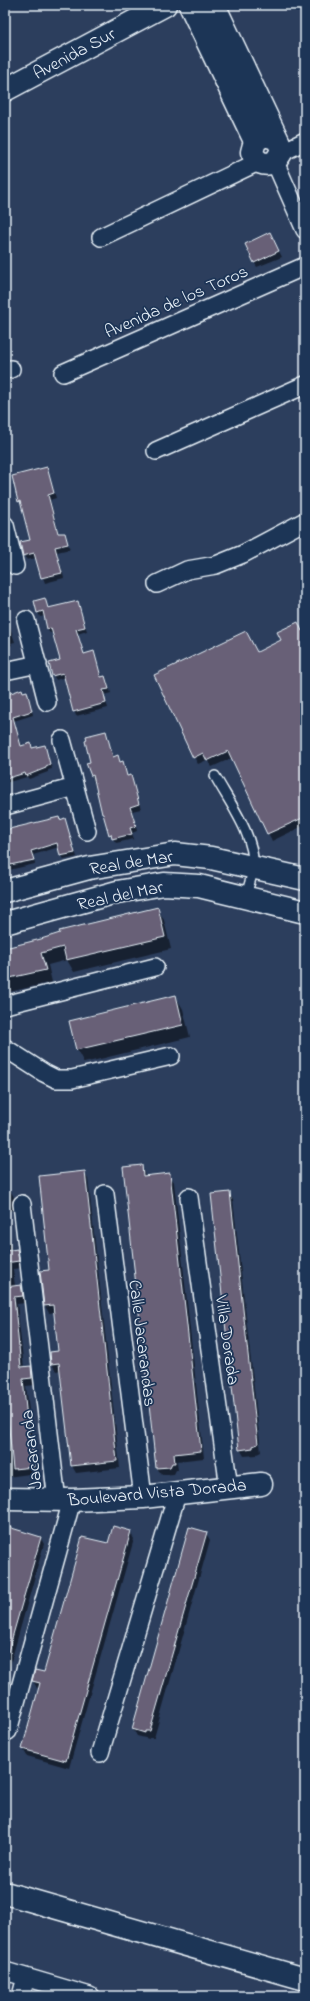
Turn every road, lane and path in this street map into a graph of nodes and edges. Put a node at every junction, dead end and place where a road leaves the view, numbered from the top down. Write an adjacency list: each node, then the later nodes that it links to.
1 (165, 5): 4 (street, Avenida Sur)
2 (190, 5): 6 (street)
3 (214, 5): 6 (street)
4 (5, 90)
5 (305, 141): 6 (street)
6 (269, 151): 7 (street); 8 (street)
7 (305, 230)
8 (101, 237)
9 (305, 266): 10 (street, Avenida de los Toros)
10 (63, 373)
11 (305, 385): 12 (street)
12 (156, 451)
13 (305, 521): 16 (street)
14 (5, 525): 15 (street)
15 (15, 566)
16 (157, 584)
17 (26, 620): 18 (street)
18 (38, 664): 19 (street); 20 (street)
19 (5, 671)
20 (47, 702)
21 (62, 740): 23 (street)
22 (215, 776): 26 (lane)
23 (75, 787): 24 (street); 25 (street)
24 (5, 806)
25 (87, 830)
26 (253, 868): 27 (street, Real de Mar); 28 (street, Real de Mar); 29 (lane)
27 (305, 879)
28 (5, 891)
29 (245, 898): 30 (street, Real del Mar); 31 (street, Real del Mar)
30 (305, 912)
31 (5, 922)
32 (155, 967): 33 (street)
33 (5, 1005)
34 (5, 1048): 35 (street)
35 (171, 1056)
36 (105, 1194): 42 (street, Calle Jacarandas)
37 (189, 1197): 40 (street, Villa Dorada)
38 (22, 1204): 44 (street, Jacaranda)
39 (261, 1484): 40 (street, Boulevard Vista Dorada)
40 (229, 1488): 41 (street, Boulevard Vista Dorada)
41 (177, 1494): 42 (street, Boulevard Vista Dorada); 46 (street)
42 (143, 1497): 44 (street, Boulevard Vista Dorada)
43 (5, 1499): 44 (street, Boulevard Vista Dorada)
44 (65, 1500): 45 (street)
45 (8, 1731)
46 (100, 1752)
47 (5, 1893): 49 (street)
48 (5, 1971): 50 (street)
49 (301, 1975)
50 (26, 1977): 51 (street); 52 (street)
51 (21, 1996)
52 (90, 1996)

